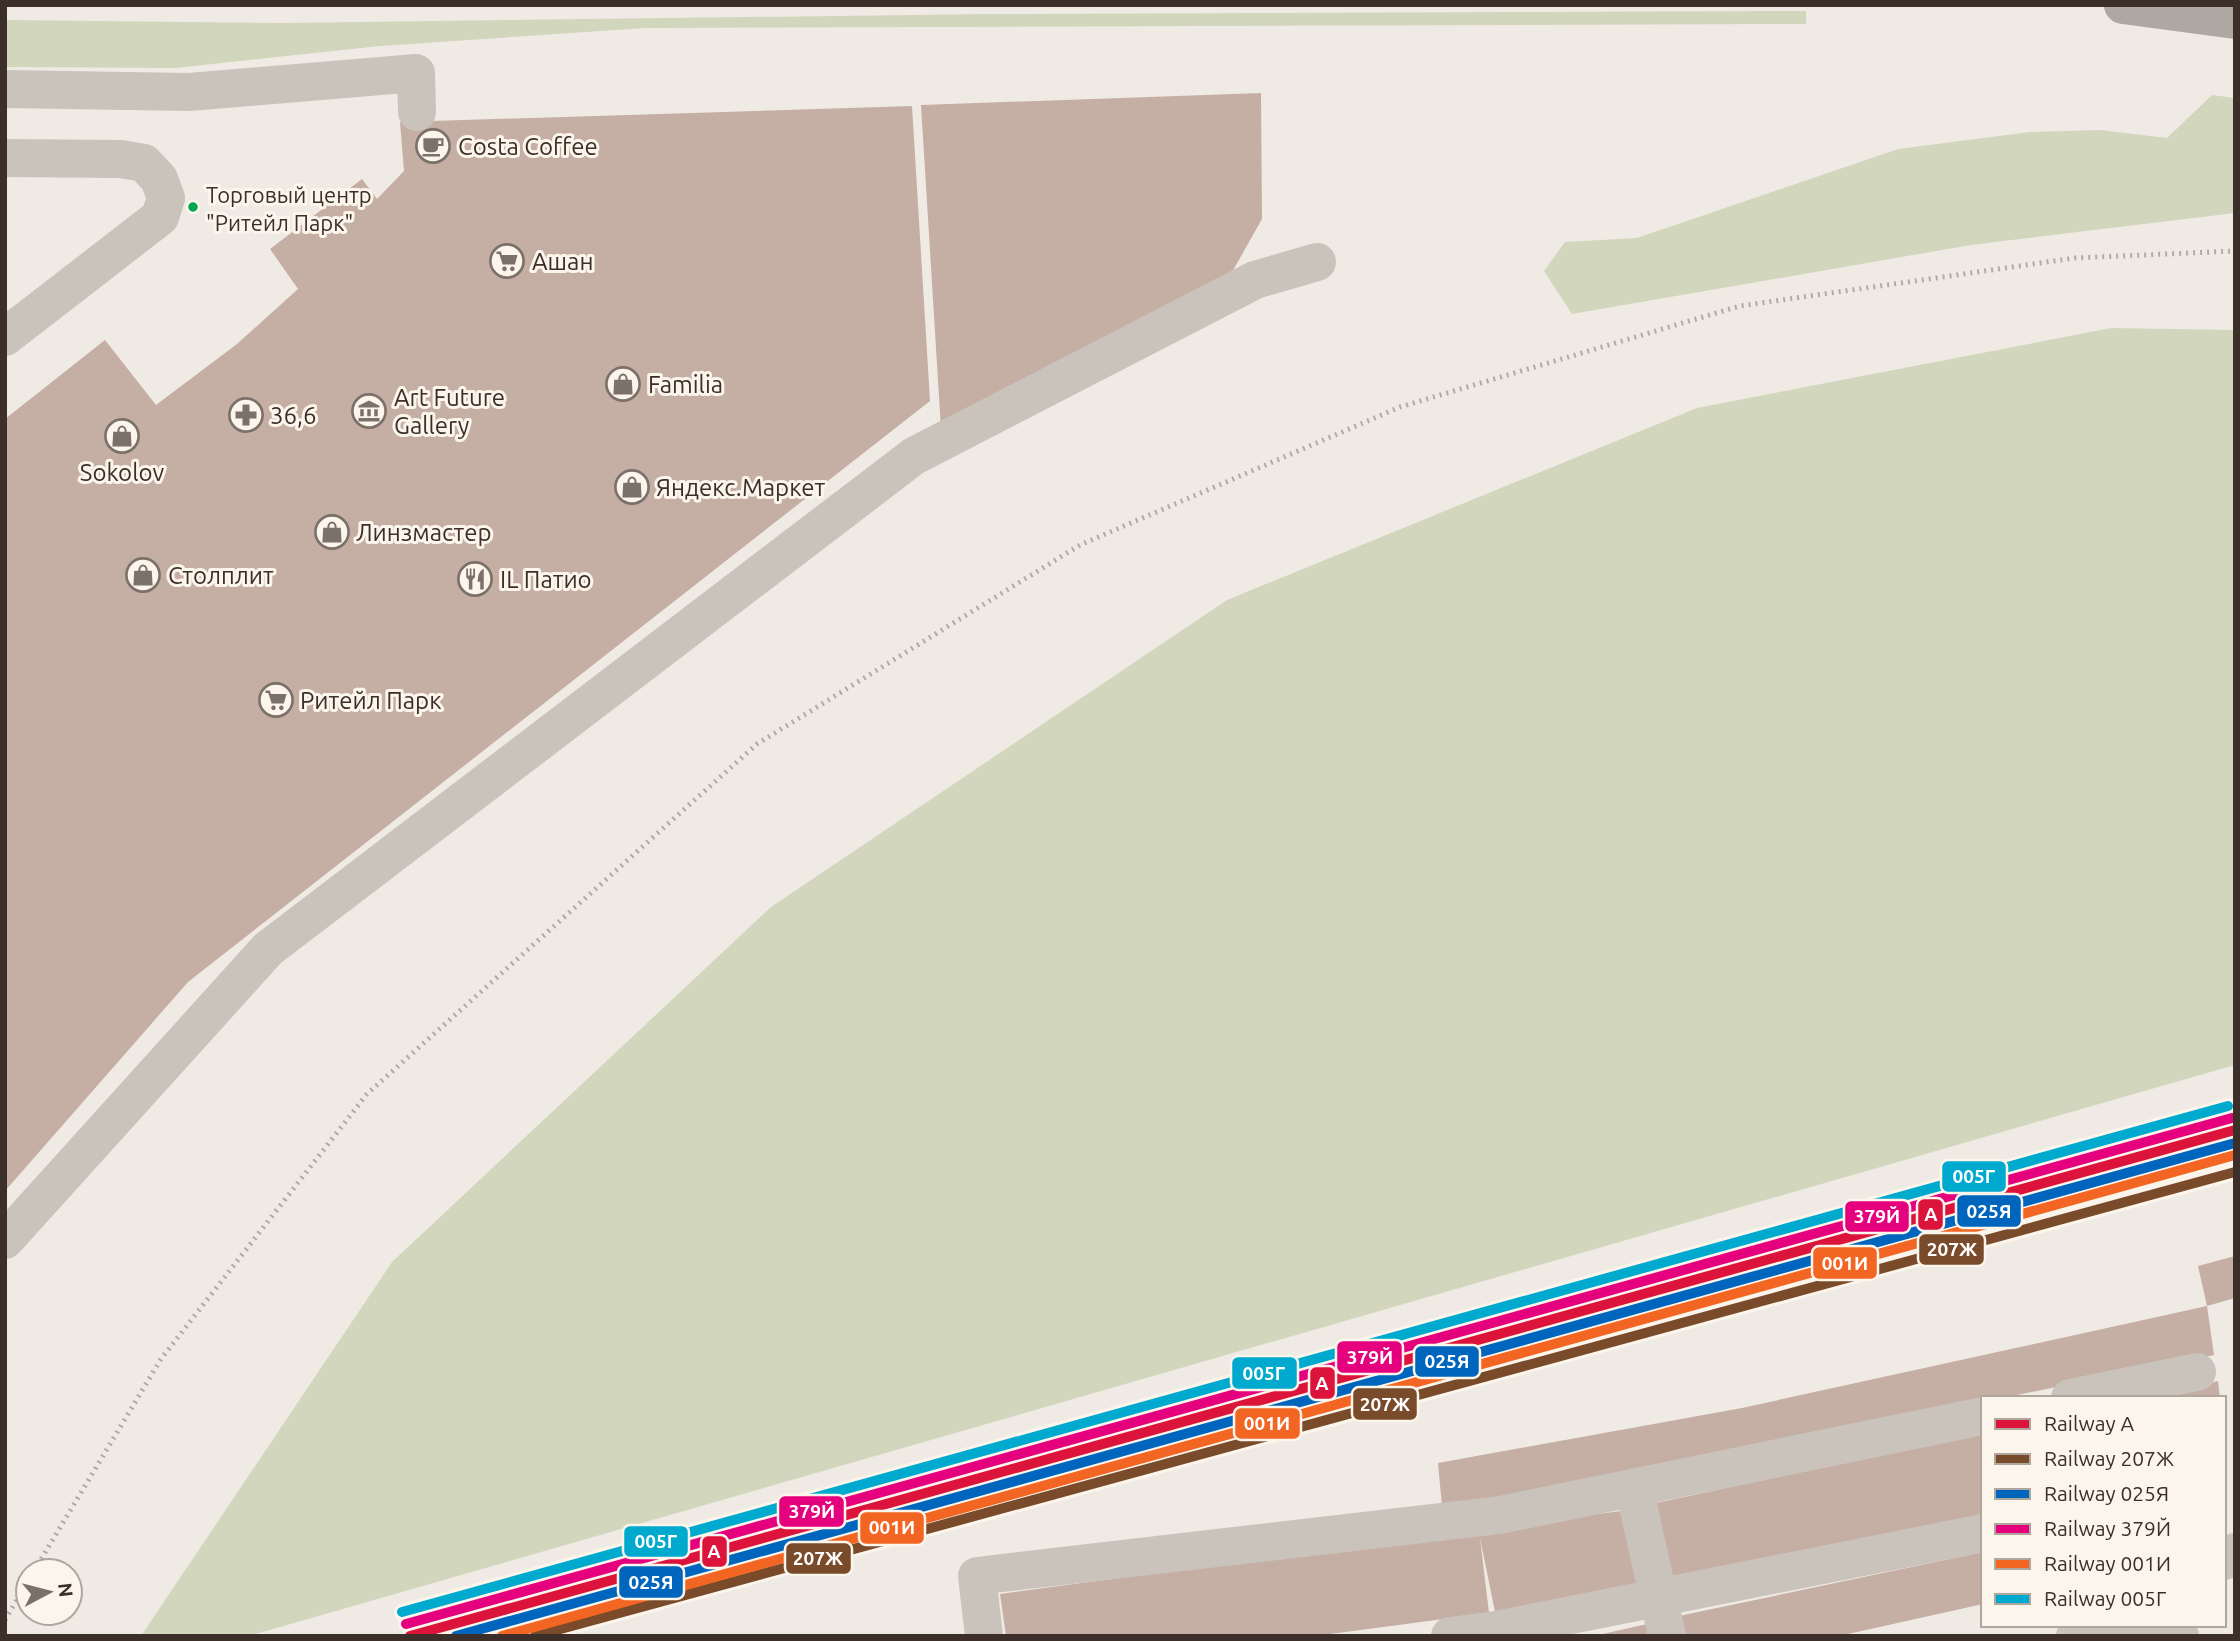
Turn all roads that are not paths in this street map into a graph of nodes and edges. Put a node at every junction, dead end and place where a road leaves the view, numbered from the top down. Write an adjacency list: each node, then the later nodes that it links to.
1 (2123, 5): 2 (main road)
2 (2235, 20)
3 (5, 89): 4 (lane)
4 (417, 112)
5 (5, 158): 7 (lane)
6 (1317, 262): 8 (lane)
7 (5, 337)
8 (5, 1240)
9 (2197, 1372): 10 (lane)
10 (2113, 1393): 11 (lane)
11 (2087, 1396)
12 (1981, 1416): 13 (lane)
13 (1634, 1488): 15 (lane); 18 (lane)
14 (1981, 1533): 15 (lane)
15 (1658, 1597): 17 (lane); 19 (lane)
16 (2157, 1629): 20 (lane)
17 (1460, 1635)
18 (984, 1636)
19 (1667, 1636)
20 (2075, 1636)

